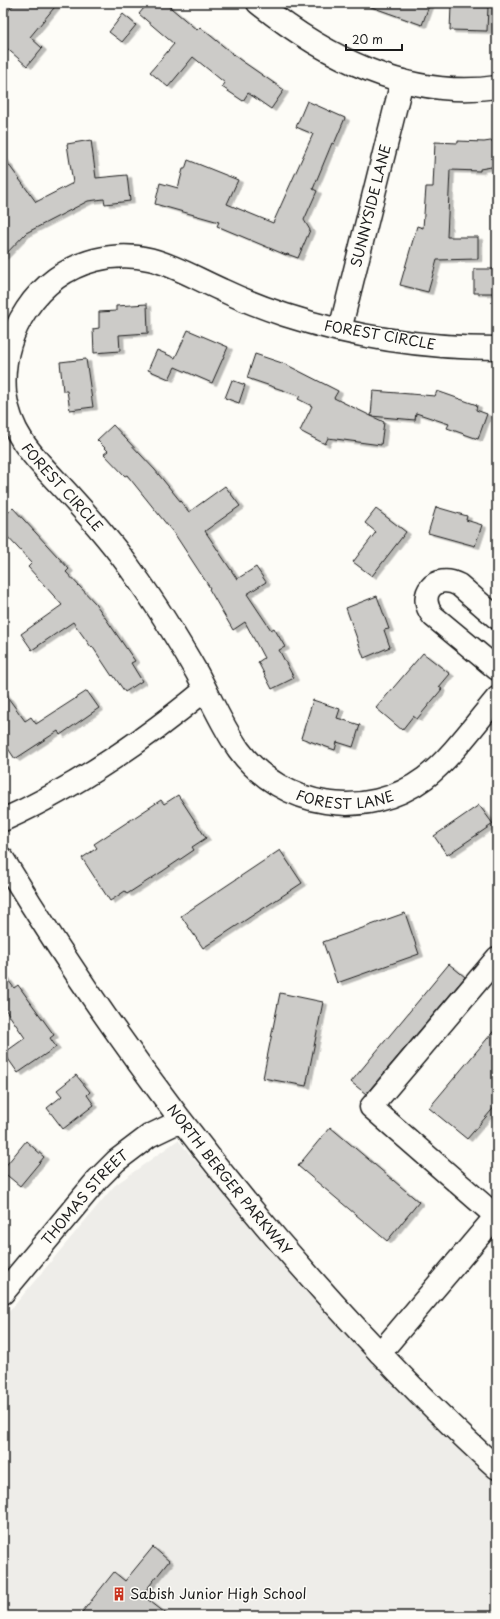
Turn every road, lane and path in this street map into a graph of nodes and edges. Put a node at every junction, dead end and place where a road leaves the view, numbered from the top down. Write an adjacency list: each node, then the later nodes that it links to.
1 (258, 3): 2 (street)
2 (402, 81): 3 (street); 4 (street, SUNNYSIDE LANE)
3 (497, 87)
4 (340, 330): 5 (street, FOREST CIRCLE); 8 (street, FOREST CIRCLE)
5 (497, 348)
6 (497, 618): 7 (street)
7 (497, 669)
8 (206, 690): 9 (street, FOREST LANE); 10 (street)
9 (497, 698)
10 (3, 820)
11 (3, 859): 13 (street, NORTH BERGER PARKWAY)
12 (497, 958): 14 (street)
13 (183, 1124): 15 (street, THOMAS STREET); 16 (street, NORTH BERGER PARKWAY)
14 (496, 1216): 16 (street)
15 (3, 1292)
16 (380, 1353): 17 (street, NORTH BERGER PARKWAY)
17 (497, 1468)

